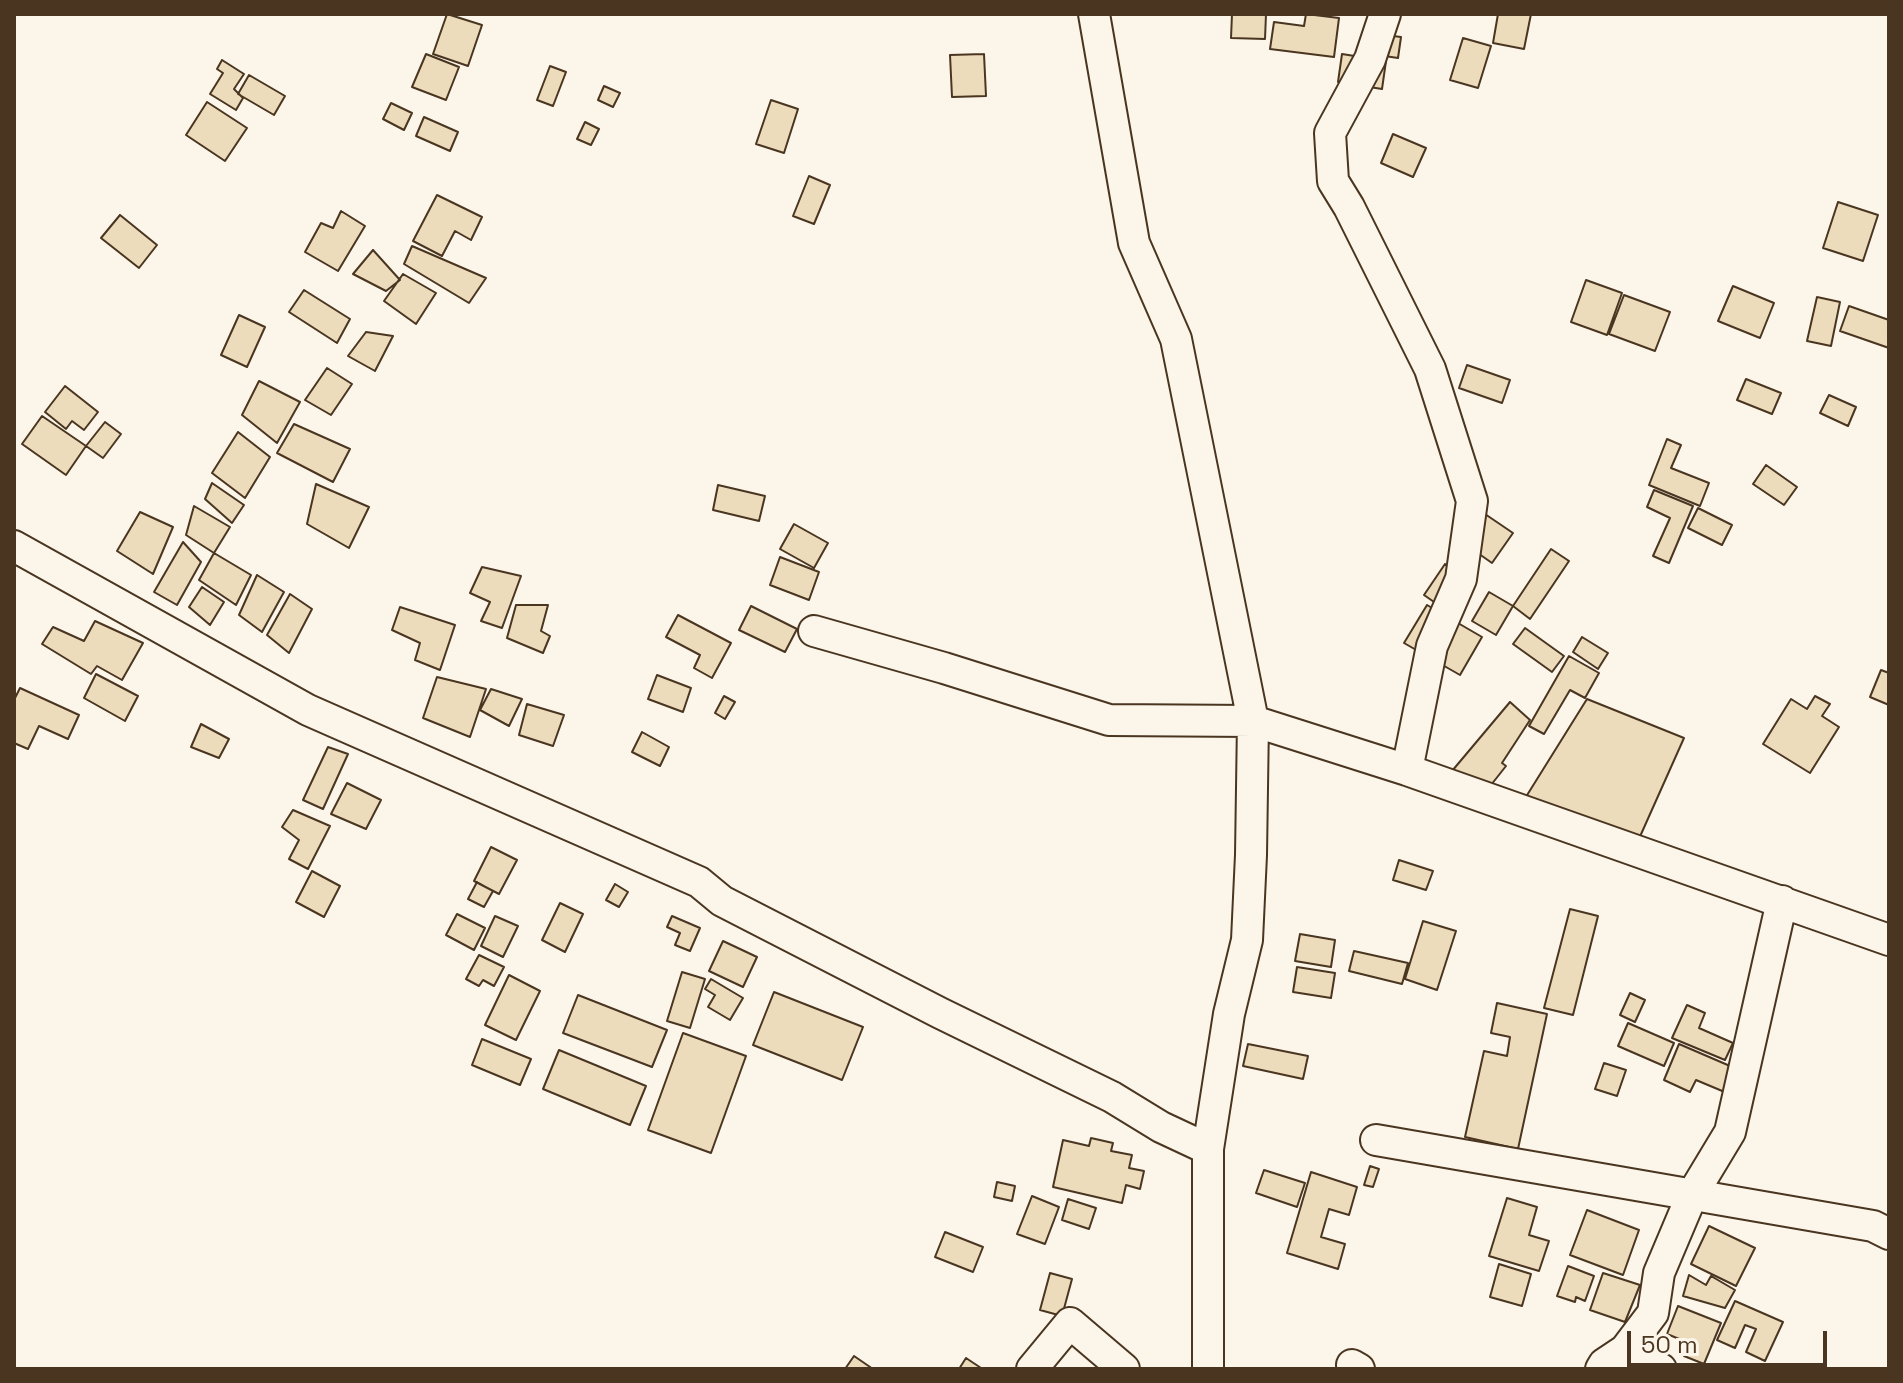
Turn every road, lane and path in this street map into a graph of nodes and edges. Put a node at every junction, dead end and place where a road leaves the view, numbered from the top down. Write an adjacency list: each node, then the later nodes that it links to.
1 (1094, 14): 5 (street)
2 (1385, 14): 6 (street)
3 (14, 546): 10 (street)
4 (814, 631): 5 (street)
5 (1253, 721): 6 (street); 10 (street)
6 (1407, 770): 7 (street)
7 (1782, 901): 8 (street); 11 (street)
8 (1889, 940)
9 (1376, 1140): 11 (street)
10 (1208, 1149): 16 (street)
11 (1692, 1195): 12 (street); 13 (street)
12 (1889, 1234)
13 (1625, 1350): 17 (street); 18 (street)
14 (1032, 1369): 15 (street)
15 (1124, 1369)
16 (1208, 1369)
17 (1601, 1369)
18 (1661, 1369)

